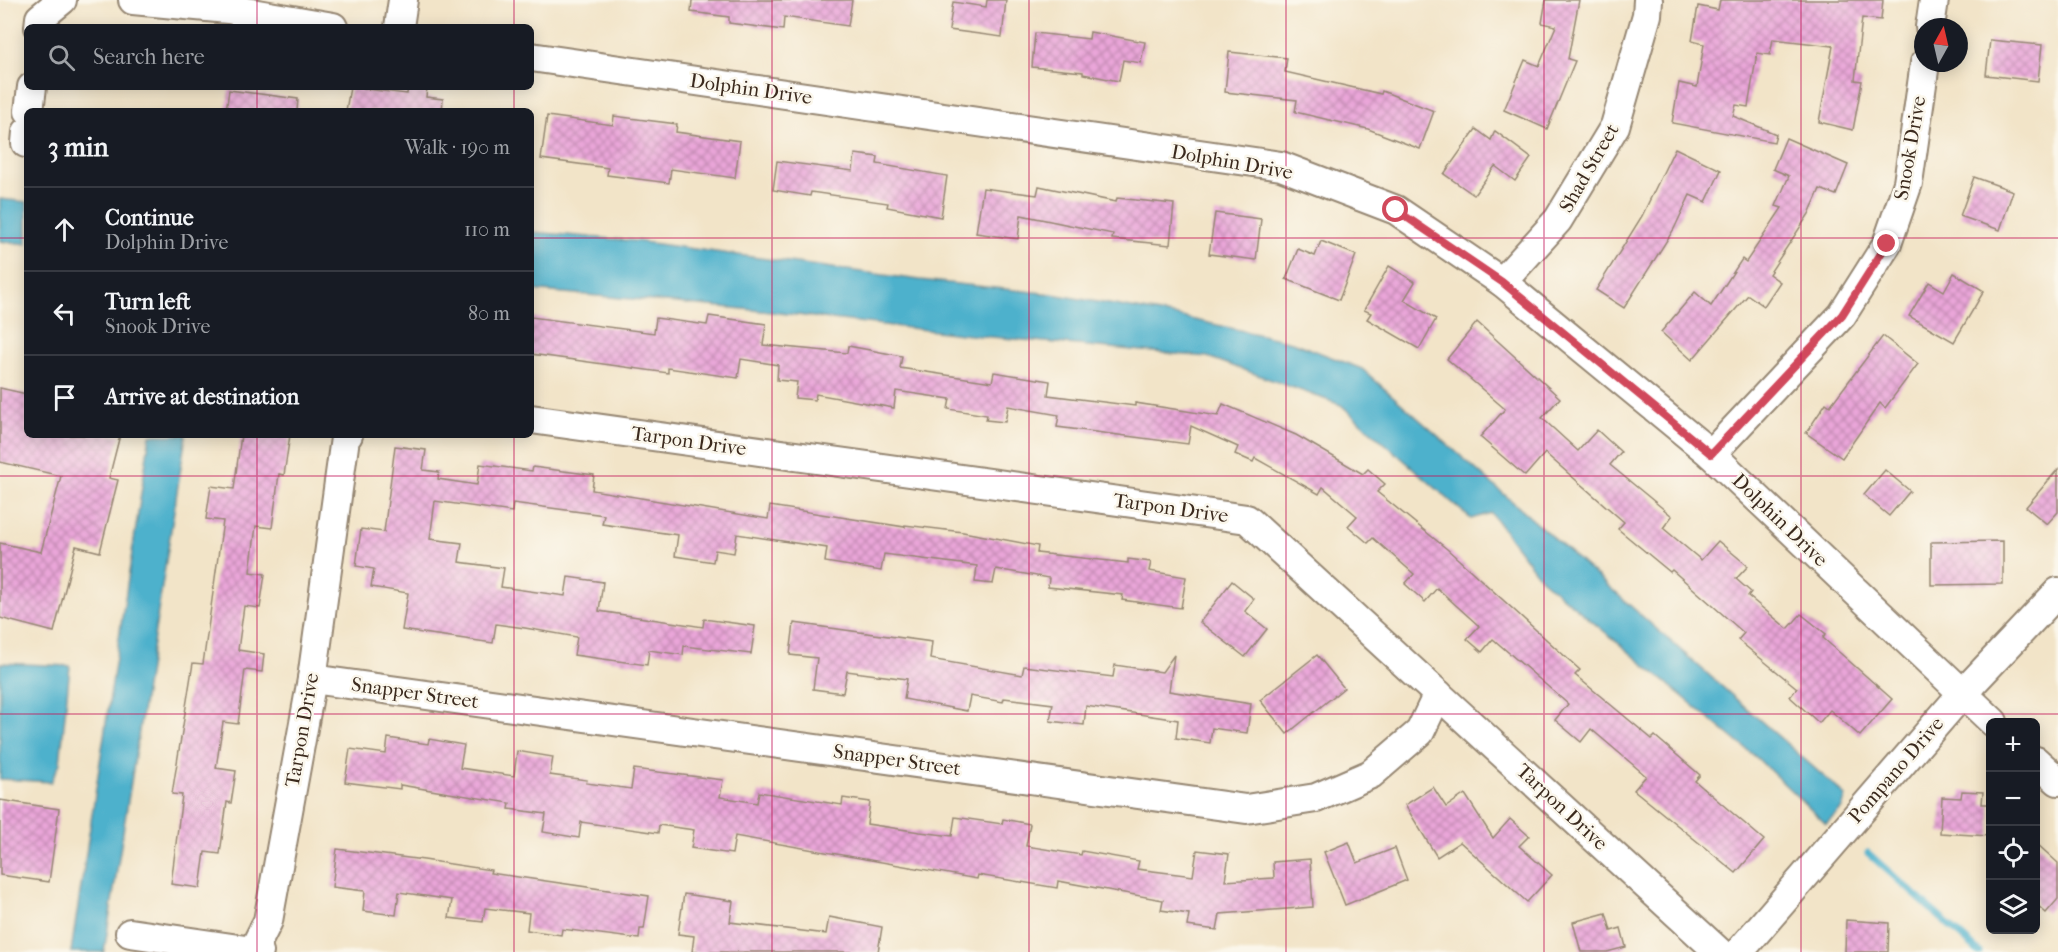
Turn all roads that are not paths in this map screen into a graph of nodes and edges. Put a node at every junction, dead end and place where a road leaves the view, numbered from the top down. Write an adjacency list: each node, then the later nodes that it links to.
1 (62, 0): 7 (street)
2 (134, 0): 8 (street)
3 (403, 0): 9 (street)
4 (1648, 0): 14 (street, Shad Street)
5 (1934, 0): 6 (street)
6 (1931, 18)
7 (39, 24)
8 (316, 24)
9 (399, 24)
10 (534, 57): 14 (street, Dolphin Drive)
11 (1924, 72): 17 (street, Snook Drive)
12 (32, 90): 13 (street)
13 (29, 108)
14 (1502, 282): 17 (street, Dolphin Drive)
15 (534, 419): 20 (street, Tarpon Drive)
16 (345, 438): 19 (street, Tarpon Drive)
17 (1711, 454): 21 (street, Dolphin Drive)
18 (2058, 592): 21 (street, Pompano Drive)
19 (312, 679): 20 (street, Snapper Street); 26 (street, Tarpon Drive)
20 (1438, 694): 27 (street, Tarpon Drive)
21 (1962, 694): 22 (street, Dolphin Drive); 28 (street, Pompano Drive)
22 (1988, 718)
23 (2040, 765): 24 (street)
24 (2058, 781)
25 (130, 933): 26 (street)
26 (256, 952)
27 (1719, 952)
28 (1739, 952)

